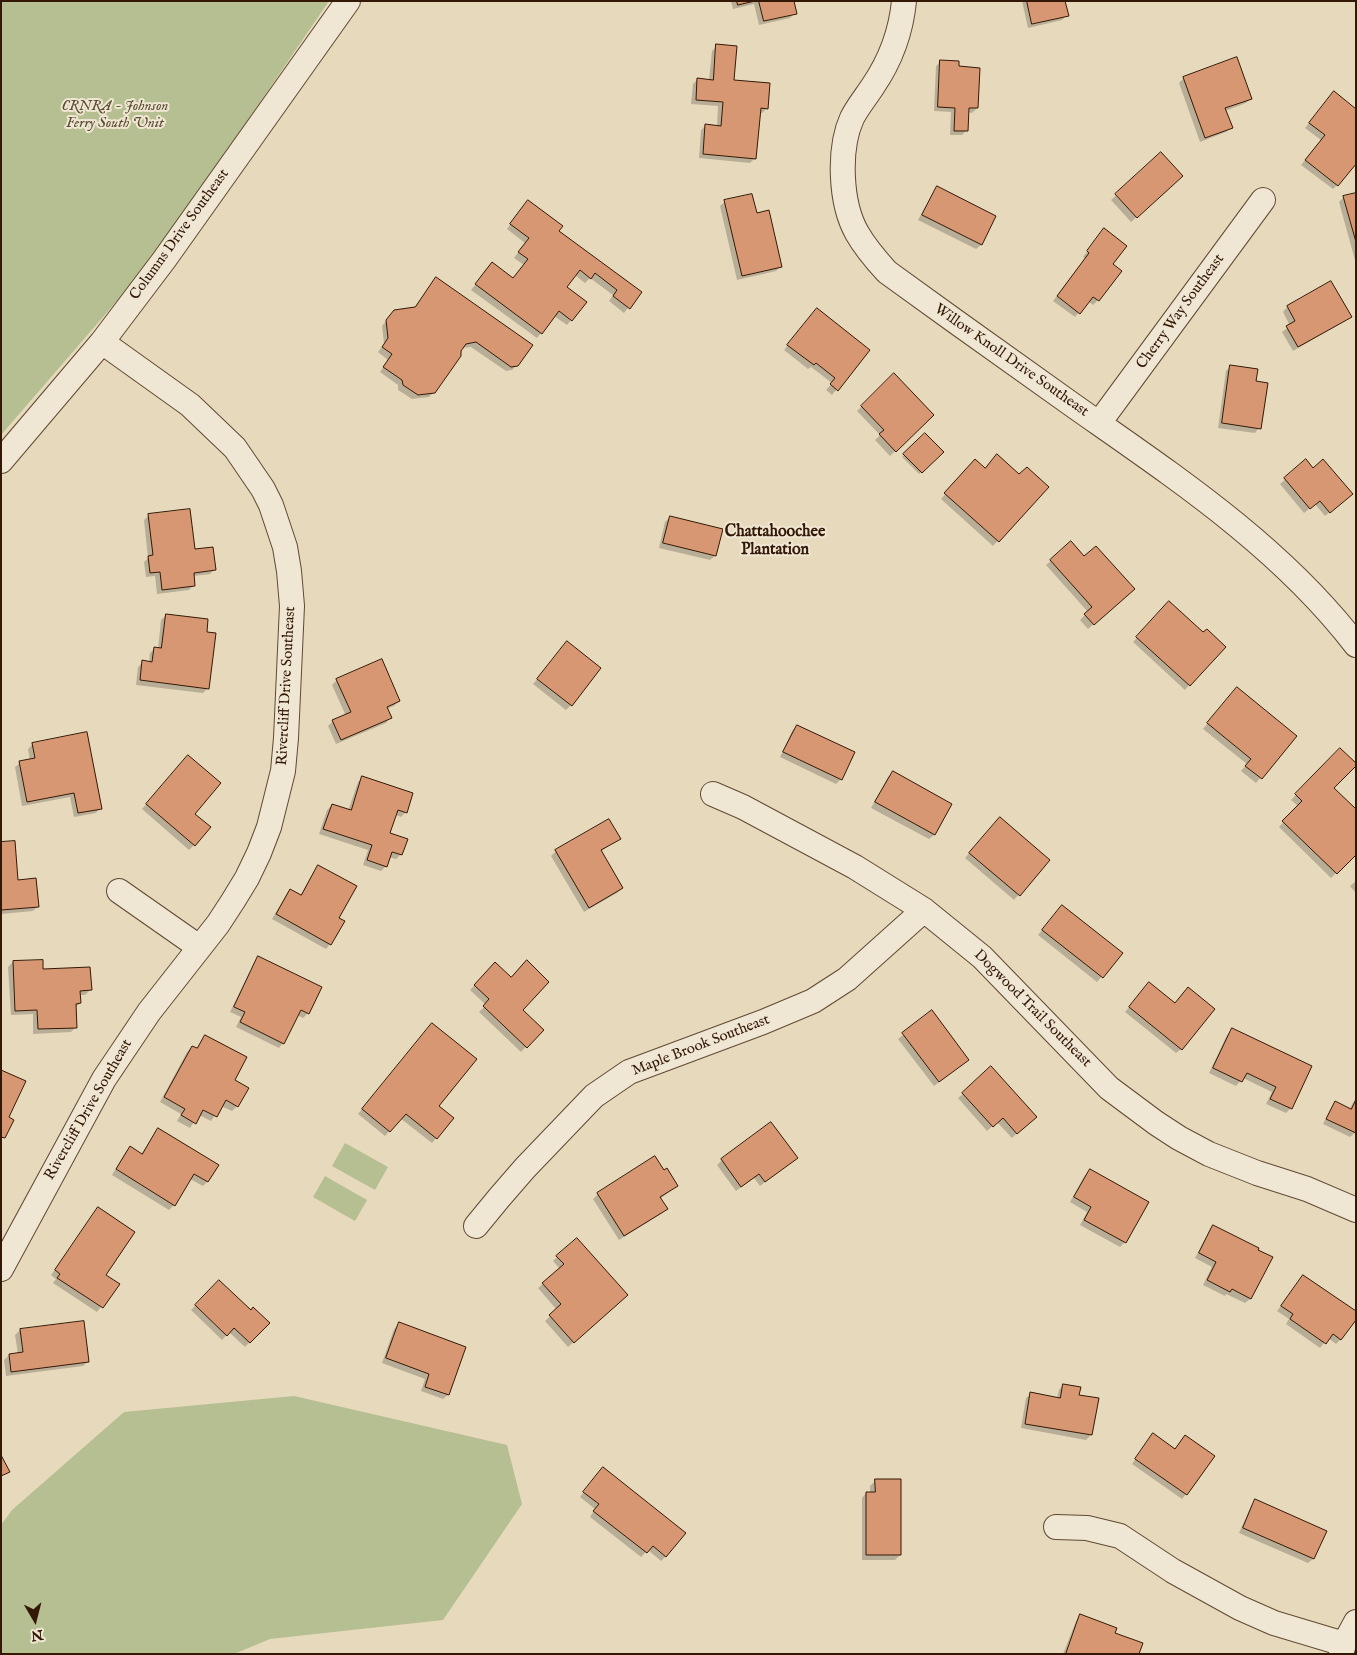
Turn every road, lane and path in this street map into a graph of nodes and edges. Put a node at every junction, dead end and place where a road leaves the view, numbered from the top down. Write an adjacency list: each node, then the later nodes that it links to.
1 (348, 1): 4 (street, Columns Drive Southeast)
2 (904, 1): 5 (street, Willow Knoll Drive Southeast)
3 (1263, 200): 5 (street, Cherry Way Southeast)
4 (102, 342): 6 (street, Columns Drive Southeast); 11 (street, Rivercliff Drive Southeast)
5 (1098, 423): 7 (street, Willow Knoll Drive Southeast)
6 (1, 461)
7 (1356, 645)
8 (713, 794): 10 (street, Dogwood Trail Southeast)
9 (119, 891): 11 (street)
10 (924, 910): 12 (street, Dogwood Trail Southeast); 13 (street, Maple Brook Southeast)
11 (199, 947): 14 (street, Rivercliff Drive Southeast)
12 (1356, 1210)
13 (476, 1226)
14 (1, 1269)
15 (1056, 1527): 17 (street)
16 (1356, 1622): 17 (street)
17 (1342, 1649)

